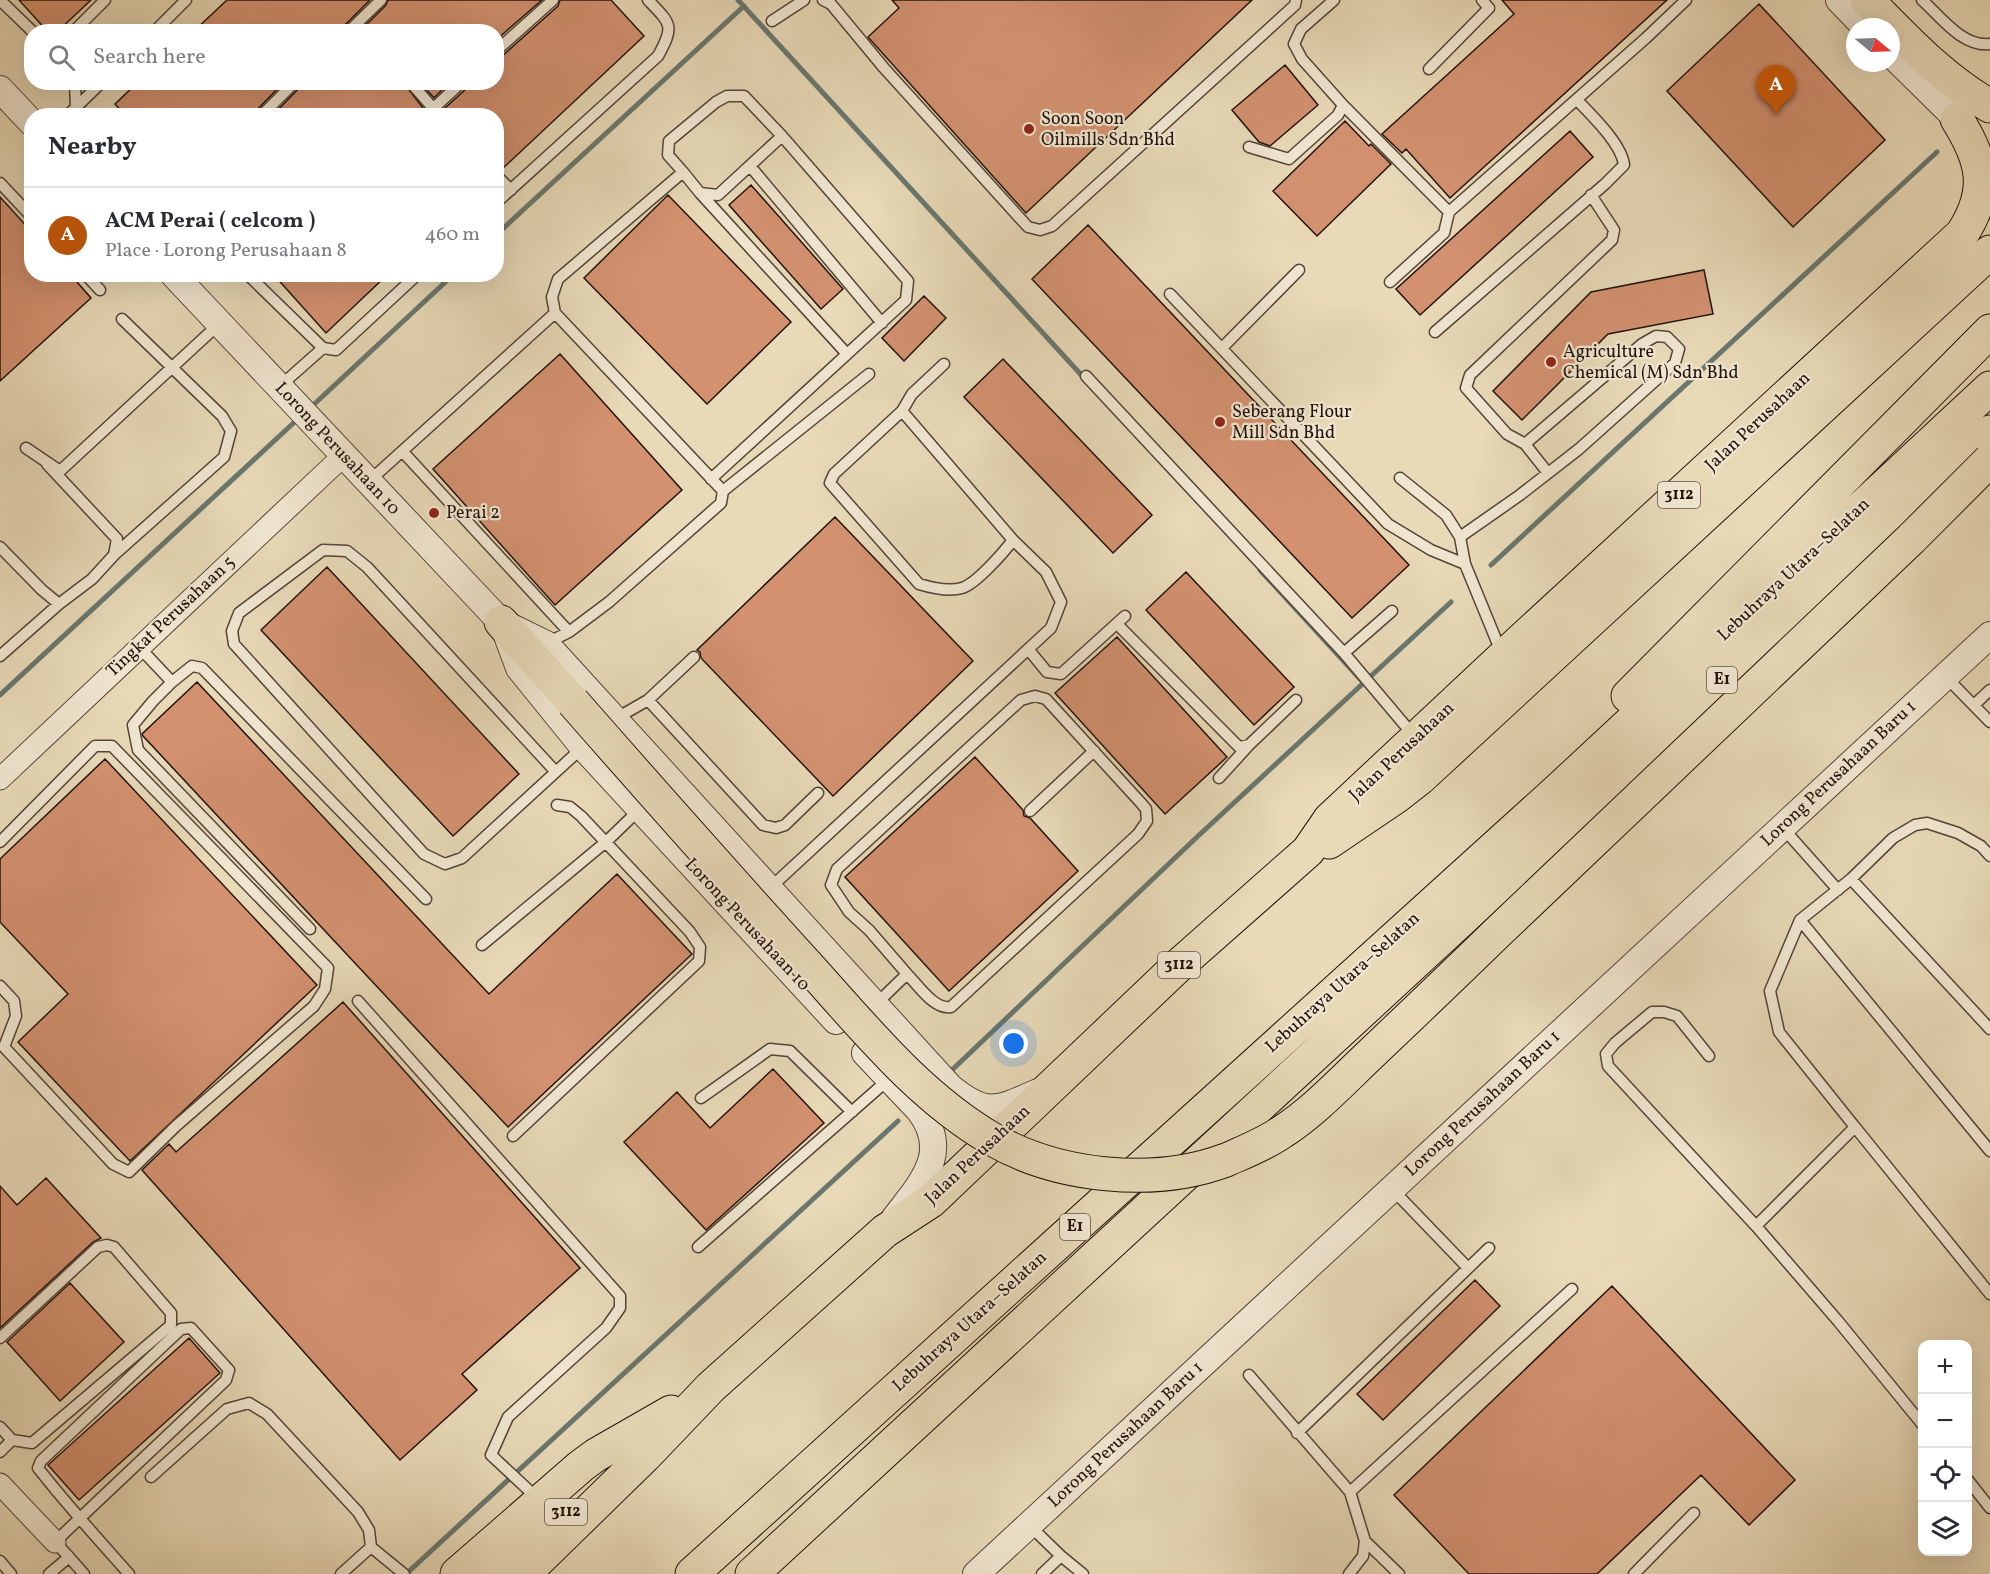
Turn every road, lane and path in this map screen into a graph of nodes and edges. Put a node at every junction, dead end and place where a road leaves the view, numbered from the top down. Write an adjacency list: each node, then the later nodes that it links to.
1 (0, 0): 18 (lane)
2 (105, 0): 19 (lane)
3 (186, 0): 20 (lane)
4 (381, 0): 21 (lane)
5 (553, 0): 22 (lane)
6 (648, 0): 49 (lane)
7 (804, 0): 17 (lane)
8 (823, 0): 9 (lane)
9 (1296, 0)
10 (1334, 0): 33 (lane)
11 (1482, 0): 25 (lane)
12 (1686, 0): 32 (lane)
13 (1839, 0): 16 (street)
14 (1867, 0): 34 (main road)
15 (1922, 0): 23 (lane)
16 (1856, 18)
17 (772, 21)
18 (25, 24)
19 (81, 24)
20 (162, 24)
21 (360, 24)
22 (504, 44)
23 (1990, 44)
24 (1900, 63): 41 (street)
25 (1429, 69)
26 (75, 90): 35 (lane)
27 (95, 90): 36 (lane)
28 (287, 90): 37 (lane)
29 (416, 90): 38 (lane)
30 (455, 90): 39 (lane)
31 (6, 100): 40 (street)
32 (1577, 100): 51 (lane); 54 (lane)
33 (1343, 105): 44 (lane); 54 (lane)
34 (1990, 106)
35 (75, 108)
36 (79, 108)
37 (269, 108)
38 (429, 108)
39 (438, 108)
40 (24, 116)
41 (1957, 119): 42 (main road); 106 (main road, Jalan Perusahaan / 3112)
42 (1990, 135)
43 (782, 136): 45 (lane); 46 (lane); 66 (lane)
44 (1249, 147)
45 (750, 166): 50 (lane); 66 (lane)
46 (683, 172): 50 (lane); 64 (lane)
47 (0, 183): 53 (lane)
48 (504, 183): 49 (lane)
49 (511, 190): 52 (lane)
50 (700, 193): 72 (lane)
51 (1591, 195): 69 (lane); 81 (lane)
52 (504, 196)
53 (24, 208)
54 (1449, 212): 61 (lane)
55 (1990, 252): 111 (main road, Jalan Perusahaan / 3112)
56 (1299, 270): 71 (lane)
57 (92, 282): 62 (lane)
58 (180, 282): 67 (street, Lorong Perusahaan 10)
59 (255, 282): 70 (lane)
60 (409, 282): 70 (lane)
61 (1390, 282)
62 (100, 290)
63 (1170, 294): 71 (lane)
64 (555, 313): 83 (lane); 89 (lane)
65 (122, 319): 74 (lane)
66 (882, 323): 72 (lane)
67 (219, 324): 74 (lane); 78 (street, Lorong Perusahaan 10)
68 (1990, 331): 127 (main road)
69 (1435, 332)
70 (323, 348): 78 (lane)
71 (1222, 348): 96 (lane)
72 (847, 354): 89 (lane)
73 (944, 364): 79 (lane)
74 (172, 368): 86 (lane); 95 (lane)
75 (870, 374): 91 (lane)
76 (1086, 376): 108 (lane)
77 (1990, 388): 127 (main road, Lebuhraya Utara–Selatan / E1)
78 (295, 405): 84 (street, Lorong Perusahaan 10)
79 (902, 411): 93 (lane); 93 (lane)
80 (1990, 432): 197 (main road, Lebuhraya Utara–Selatan / E1)
81 (1526, 444): 87 (lane); 87 (lane)
82 (26, 448): 86 (lane)
83 (403, 452): 90 (lane); 102 (lane)
84 (343, 456): 90 (street, Lorong Perusahaan 10); 105 (street, Tingkat Perusahaan 5)
85 (1990, 460): 100 (main road, bridge)
86 (47, 464): 95 (lane)
87 (1548, 473): 92 (lane)
88 (1400, 478): 92 (lane)
89 (711, 479): 91 (lane)
90 (368, 482): 100 (street, Lorong Perusahaan 10)
91 (723, 491): 102 (lane)
92 (1460, 537): 96 (lane)
93 (1014, 540): 107 (lane)
94 (0, 547): 97 (lane)
95 (114, 555): 97 (lane)
96 (1465, 564): 106 (lane)
97 (59, 604): 109 (lane)
98 (1392, 611): 108 (lane)
99 (1125, 616): 101 (lane)
100 (501, 622): 104 (street, Lorong Perusahaan 10); 122 (street, Lorong Perusahaan 10)
101 (1117, 624): 107 (lane); 121 (lane)
102 (568, 632): 104 (lane)
103 (1990, 634): 112 (street, Lorong Perusahaan Baru 1)
104 (546, 644): 118 (street, Lorong Perusahaan 10)
105 (139, 647): 113 (lane); 126 (street, Tingkat Perusahaan 5)
106 (1513, 648): 111 (main road); 120 (main road, Jalan Perusahaan / 3112)
107 (1028, 649): 138 (lane)
108 (1344, 653): 120 (lane)
109 (0, 656)
110 (694, 657): 115 (lane)
111 (1546, 662): 135 (main road, Jalan Perusahaan / 3112)
112 (1945, 676): 117 (lane); 132 (street, Lorong Perusahaan Baru 1)
113 (172, 682): 140 (lane); 142 (lane)
114 (1990, 690): 117 (lane)
115 (648, 700): 118 (lane); 128 (lane)
116 (1296, 700): 121 (lane)
117 (1974, 705): 119 (lane)
118 (615, 719): 138 (street, Lorong Perusahaan 10)
119 (1990, 722)
120 (1416, 739): 135 (main road, Jalan Perusahaan / 3112)
121 (1249, 745): 125 (lane)
122 (583, 747): 124 (lane); 130 (street, Lorong Perusahaan 10)
123 (1094, 751): 131 (lane); 144 (lane); 144 (lane)
124 (555, 771): 124 (lane)
125 (1219, 778)
126 (0, 779)
127 (1558, 790): 196 (main road, Lebuhraya Utara–Selatan / E1)
128 (818, 793)
129 (557, 805): 133 (lane)
130 (640, 809): 133 (lane); 150 (street, Lorong Perusahaan 10)
131 (1030, 811)
132 (1782, 827): 139 (lane); 157 (street, Lorong Perusahaan Baru 1)
133 (607, 841): 143 (lane); 155 (lane)
134 (0, 842): 145 (lane)
135 (1308, 851): 151 (main road, Jalan Perusahaan / 3112)
136 (1990, 856): 137 (lane)
137 (1851, 879): 139 (lane); 148 (lane)
138 (770, 888): 147 (street, Lorong Perusahaan 10)
139 (1838, 890): 141 (lane)
140 (426, 899)
141 (1800, 920): 154 (lane); 156 (lane)
142 (310, 929)
143 (482, 945)
144 (907, 974): 147 (lane)
145 (0, 986)
146 (358, 1001): 178 (lane)
147 (875, 1006): 151 (street, Lorong Perusahaan 10)
148 (1990, 1029)
149 (1710, 1056): 158 (lane)
150 (889, 1079): 153 (lane); 159 (street, Lorong Perusahaan 10)
151 (1054, 1085): 159 (main road, Jalan Perusahaan / 3112)
152 (701, 1098): 153 (lane)
153 (852, 1112): 160 (lane)
154 (1854, 1127): 158 (lane); 164 (lane)
155 (513, 1136)
156 (1990, 1151)
157 (1392, 1189): 162 (lane); 182 (street, Lorong Perusahaan Baru 1)
158 (1756, 1226): 168 (lane)
159 (885, 1231): 167 (main road, Jalan Perusahaan / 3112)
160 (698, 1247)
161 (1490, 1248): 162 (lane)
162 (1468, 1268): 170 (lane)
163 (1572, 1288): 177 (lane)
164 (1990, 1294)
165 (0, 1338): 171 (lane)
166 (1249, 1375): 170 (lane)
167 (711, 1387): 173 (main road, Jalan Perusahaan / 3112); 178 (main road)
168 (1918, 1418)
169 (0, 1427): 171 (lane)
170 (1297, 1433): 177 (lane)
171 (12, 1440): 172 (lane)
172 (0, 1452)
173 (645, 1456): 188 (main road, Jalan Perusahaan / 3112); 189 (main road, Jalan Perusahaan / 3112)
174 (151, 1477): 184 (lane)
175 (0, 1484): 185 (street)
176 (1972, 1485): 179 (lane)
177 (1350, 1492): 183 (lane)
178 (534, 1495): 189 (main road)
179 (1990, 1508)
180 (1694, 1513): 203 (lane)
181 (79, 1519): 181 (lane); 185 (lane); 193 (lane)
182 (1029, 1525): 186 (lane); 198 (street, Lorong Perusahaan Baru 1)
183 (1365, 1540): 201 (lane); 202 (lane)
184 (371, 1547): 194 (lane); 195 (lane)
185 (62, 1549): 191 (lane); 192 (lane)
186 (1061, 1556): 199 (lane); 200 (lane)
187 (0, 1561): 190 (lane)
188 (536, 1567)
189 (475, 1570)
190 (11, 1574)
191 (49, 1574)
192 (84, 1574)
193 (129, 1574)
194 (341, 1574)
195 (404, 1574)
196 (692, 1574)
197 (752, 1574)
198 (976, 1574)
199 (1042, 1574)
200 (1083, 1574)
201 (1349, 1574)
202 (1399, 1574)
203 (1634, 1574)

